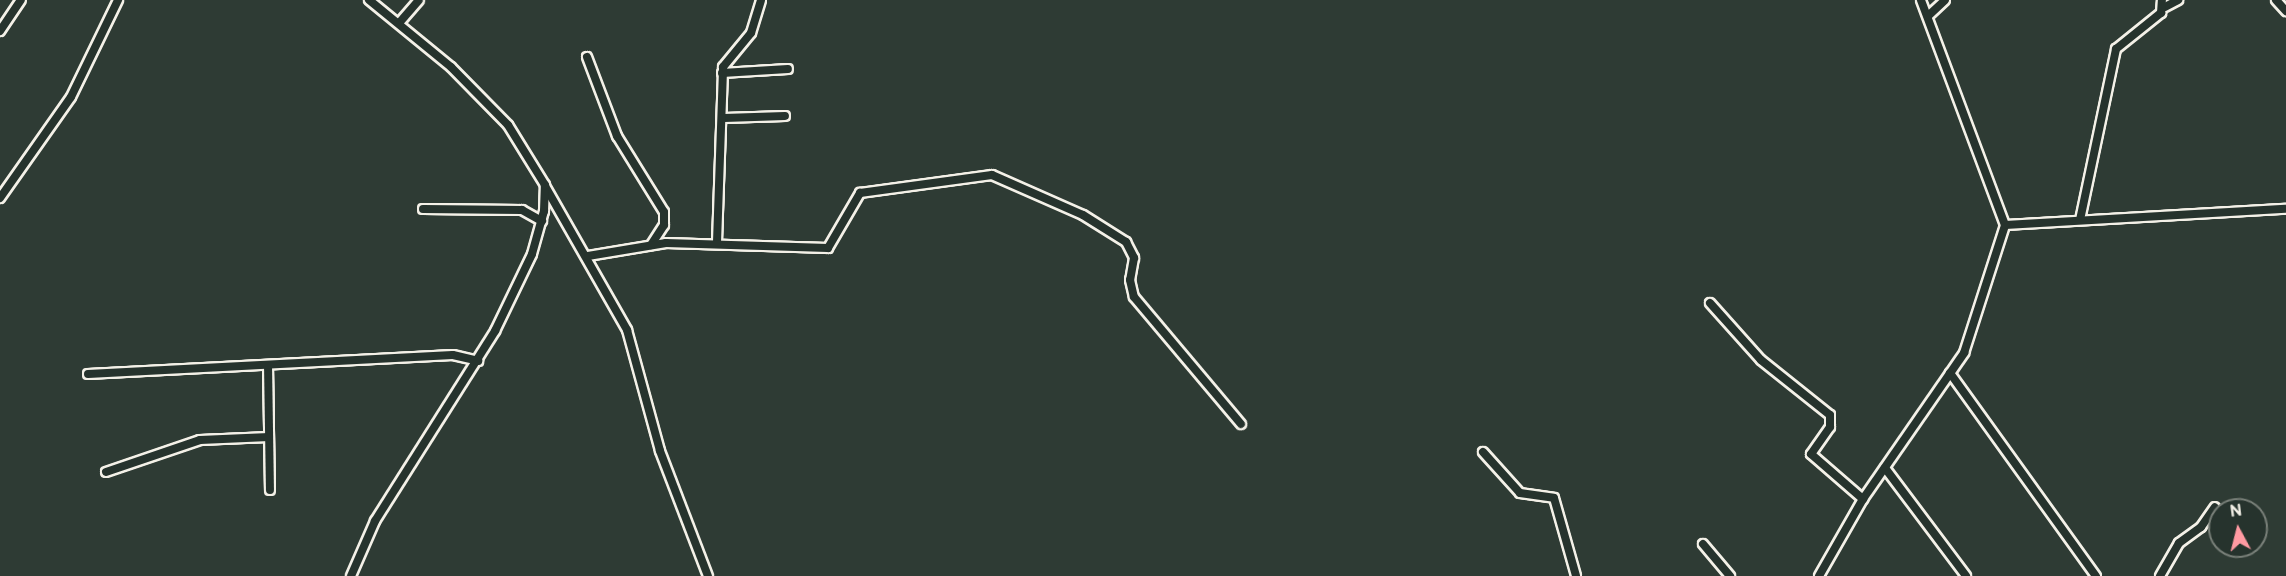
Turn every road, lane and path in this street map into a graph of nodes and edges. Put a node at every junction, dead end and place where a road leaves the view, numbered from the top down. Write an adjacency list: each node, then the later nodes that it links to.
1 (21, 0): 14 (street)
2 (118, 0): 21 (street)
3 (369, 0): 13 (street)
4 (419, 0): 13 (street)
5 (761, 0): 17 (street)
6 (1921, 0): 12 (street)
7 (1945, 0): 12 (street)
8 (2178, 0): 10 (street)
9 (2276, 0): 11 (street)
10 (2163, 4): 24 (street)
11 (2286, 10)
12 (1928, 16): 26 (street)
13 (399, 23): 20 (street)
14 (0, 31)
15 (587, 57): 28 (street)
16 (788, 69): 17 (street)
17 (722, 73): 19 (street)
18 (785, 116): 19 (street)
19 (724, 118): 27 (street)
20 (545, 185): 25 (street); 29 (street)
21 (0, 198)
22 (423, 209): 25 (street)
23 (2286, 209): 24 (street)
24 (2080, 220): 26 (street)
25 (542, 221): 31 (street)
26 (2005, 225): 34 (street)
27 (717, 242): 28 (street); 35 (street)
28 (651, 244): 29 (street)
29 (588, 256): 45 (street)
30 (1710, 303): 41 (street)
31 (477, 361): 32 (street); 44 (street)
32 (267, 364): 33 (street); 36 (street)
33 (88, 374)
34 (1950, 374): 38 (street); 50 (street)
35 (1241, 424)
36 (269, 437): 39 (street); 40 (street)
37 (1483, 452): 46 (street)
38 (1885, 468): 41 (street); 49 (street)
39 (106, 472)
40 (270, 490)
41 (1863, 499): 48 (street)
42 (2208, 514): 51 (street)
43 (1703, 544): 47 (street)
44 (351, 576)
45 (708, 576)
46 (1576, 576)
47 (1730, 576)
48 (1819, 576)
49 (1966, 576)
50 (2096, 576)
51 (2160, 576)

